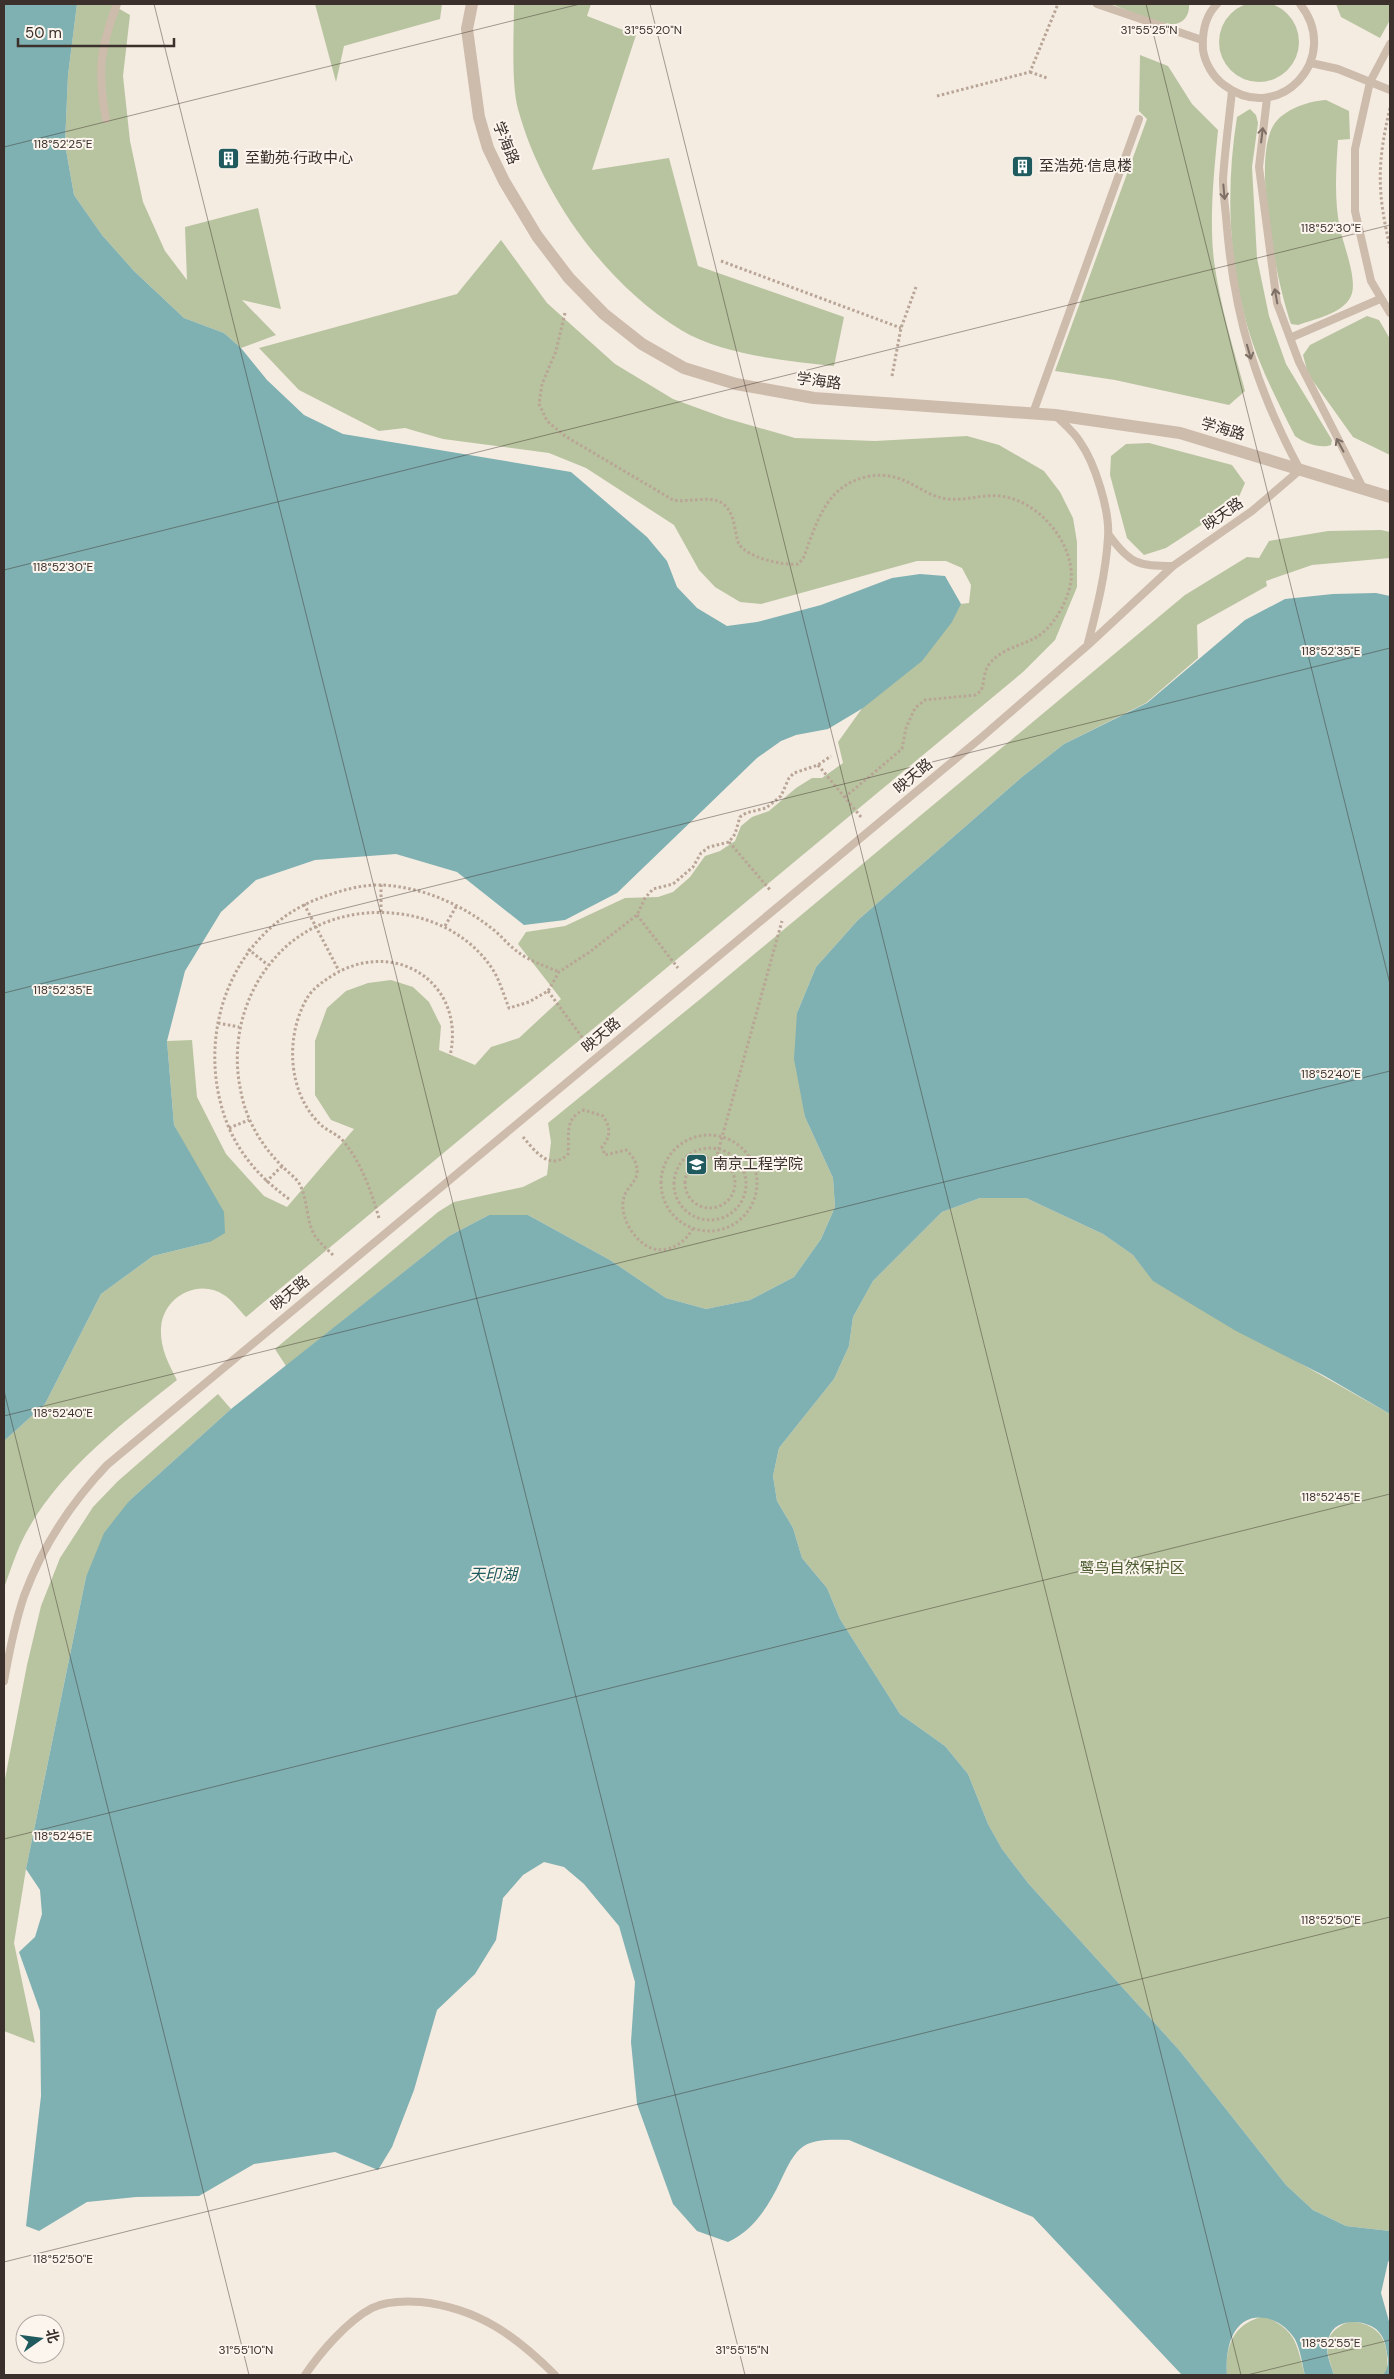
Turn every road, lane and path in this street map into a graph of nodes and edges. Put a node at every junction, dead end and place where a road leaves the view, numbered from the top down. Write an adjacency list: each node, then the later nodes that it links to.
1 (117, 4): 18 (lane)
2 (472, 4): 29 (street, 学海路)
3 (1058, 4): 10 (path)
4 (1097, 4): 7 (lane)
5 (1300, 4): 9 (lane)
6 (1212, 5): 7 (lane)
7 (1202, 40): 14 (lane)
8 (1390, 44): 12 (lane)
9 (1311, 63): 12 (lane); 16 (lane)
10 (1030, 72): 11 (path); 15 (path)
11 (1047, 78)
12 (1370, 82): 13 (lane); 23 (lane)
13 (1390, 90)
14 (1232, 91): 16 (lane); 31 (lane, one-way to 31)
15 (937, 96)
16 (1267, 98): 27 (lane, one-way to 16)
17 (1390, 108): 20 (path)
18 (106, 119)
19 (1139, 119): 29 (lane)
20 (1390, 247)
21 (721, 261): 26 (path)
22 (916, 287): 26 (path)
23 (1380, 299): 25 (lane); 27 (lane)
24 (565, 313): 39 (path)
25 (1390, 314)
26 (901, 328): 28 (path)
27 (1290, 338): 32 (lane, one-way to 27)
28 (892, 376)
29 (1033, 413): 30 (street, 学海路)
30 (1055, 415): 31 (street, 学海路); 34 (lane)
31 (1300, 470): 32 (street, 学海路); 35 (lane, 映天路)
32 (1363, 488): 33 (street, 学海路)
33 (1390, 497)
34 (1108, 535): 35 (lane); 36 (lane)
35 (1173, 566): 36 (lane, 映天路)
36 (1088, 644): 73 (lane, 映天路)
37 (831, 756): 38 (path)
38 (818, 766): 39 (path); 41 (path)
39 (845, 798): 40 (path)
40 (861, 817)
41 (729, 842): 43 (path); 47 (path)
42 (381, 884): 44 (path); 45 (path); 46 (path)
43 (771, 891)
44 (304, 904): 50 (path); 51 (path)
45 (457, 905): 49 (path); 55 (path)
46 (380, 912): 49 (path); 50 (path)
47 (637, 915): 53 (path); 55 (path)
48 (783, 918): 64 (path)
49 (445, 926): 56 (path)
50 (316, 927): 52 (path); 54 (path)
51 (248, 950): 52 (path); 57 (path)
52 (268, 965): 58 (path)
53 (678, 968)
54 (339, 972): 60 (path); 70 (path)
55 (559, 972): 56 (path)
56 (548, 991): 59 (path)
57 (218, 1023): 58 (path); 62 (path)
58 (239, 1027): 61 (path)
59 (587, 1044)
60 (450, 1056)
61 (249, 1120): 62 (path); 67 (path)
62 (229, 1128): 68 (path)
63 (522, 1136): 71 (path)
64 (724, 1136): 65 (path); 71 (path); 71 (path)
65 (720, 1148): 65 (path); 66 (path)
66 (716, 1159): 66 (path)
67 (282, 1166): 68 (path); 72 (path)
68 (266, 1182): 69 (path)
69 (289, 1199)
70 (379, 1218)
71 (693, 1229)
72 (333, 1256)
73 (4, 1681)
74 (305, 2375): 75 (lane)
75 (555, 2375)

